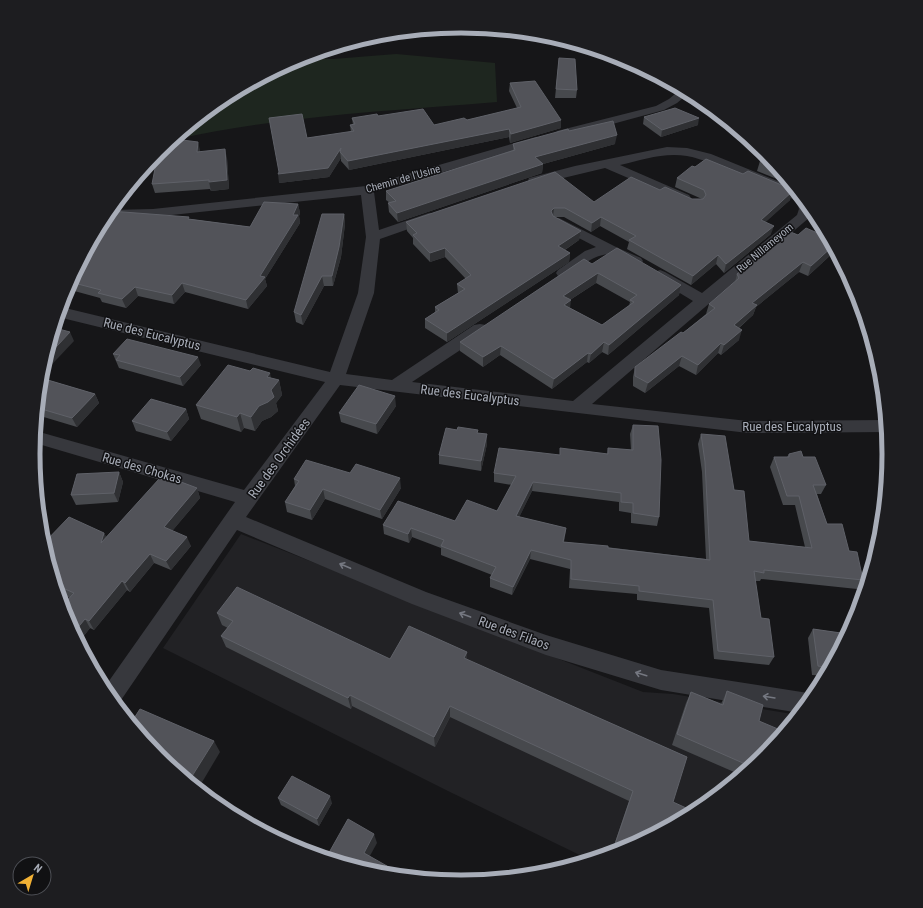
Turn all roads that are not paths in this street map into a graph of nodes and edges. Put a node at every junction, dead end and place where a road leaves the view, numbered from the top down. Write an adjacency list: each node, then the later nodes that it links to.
1 (680, 95): 4 (street, Chemin de l'Usine)
2 (608, 164): 3 (street, Rue Nillameyom); 5 (street, Rue Nillameyom); 6 (street)
3 (521, 185)
4 (367, 190): 8 (street, Chemin de l'Usine); 11 (street, Rue des Orchidées)
5 (792, 193)
6 (696, 203)
7 (805, 211): 14 (street, Rue Nillameyom)
8 (115, 214)
9 (439, 214): 11 (street)
10 (558, 221): 12 (street)
11 (373, 237): 17 (street, Rue des Orchidées)
12 (612, 250): 13 (street); 14 (street)
13 (551, 282)
14 (703, 300): 19 (street, Rue Nillameyom)
15 (65, 313): 17 (street, Rue des Eucalyptus)
16 (492, 320): 18 (street)
17 (336, 379): 18 (street, Rue des Eucalyptus); 22 (street, Rue des Orchidées)
18 (396, 385): 19 (street, Rue des Eucalyptus)
19 (576, 408): 20 (street, Rue des Eucalyptus)
20 (882, 426)
21 (41, 439): 22 (street, Rue des Chokas)
22 (249, 499): 23 (street, Rue des Orchidées)
23 (233, 520): 24 (street, Rue des Orchidées); 25 (street, Rue des Filaos, one-way to 23)
24 (111, 688)
25 (801, 703)

